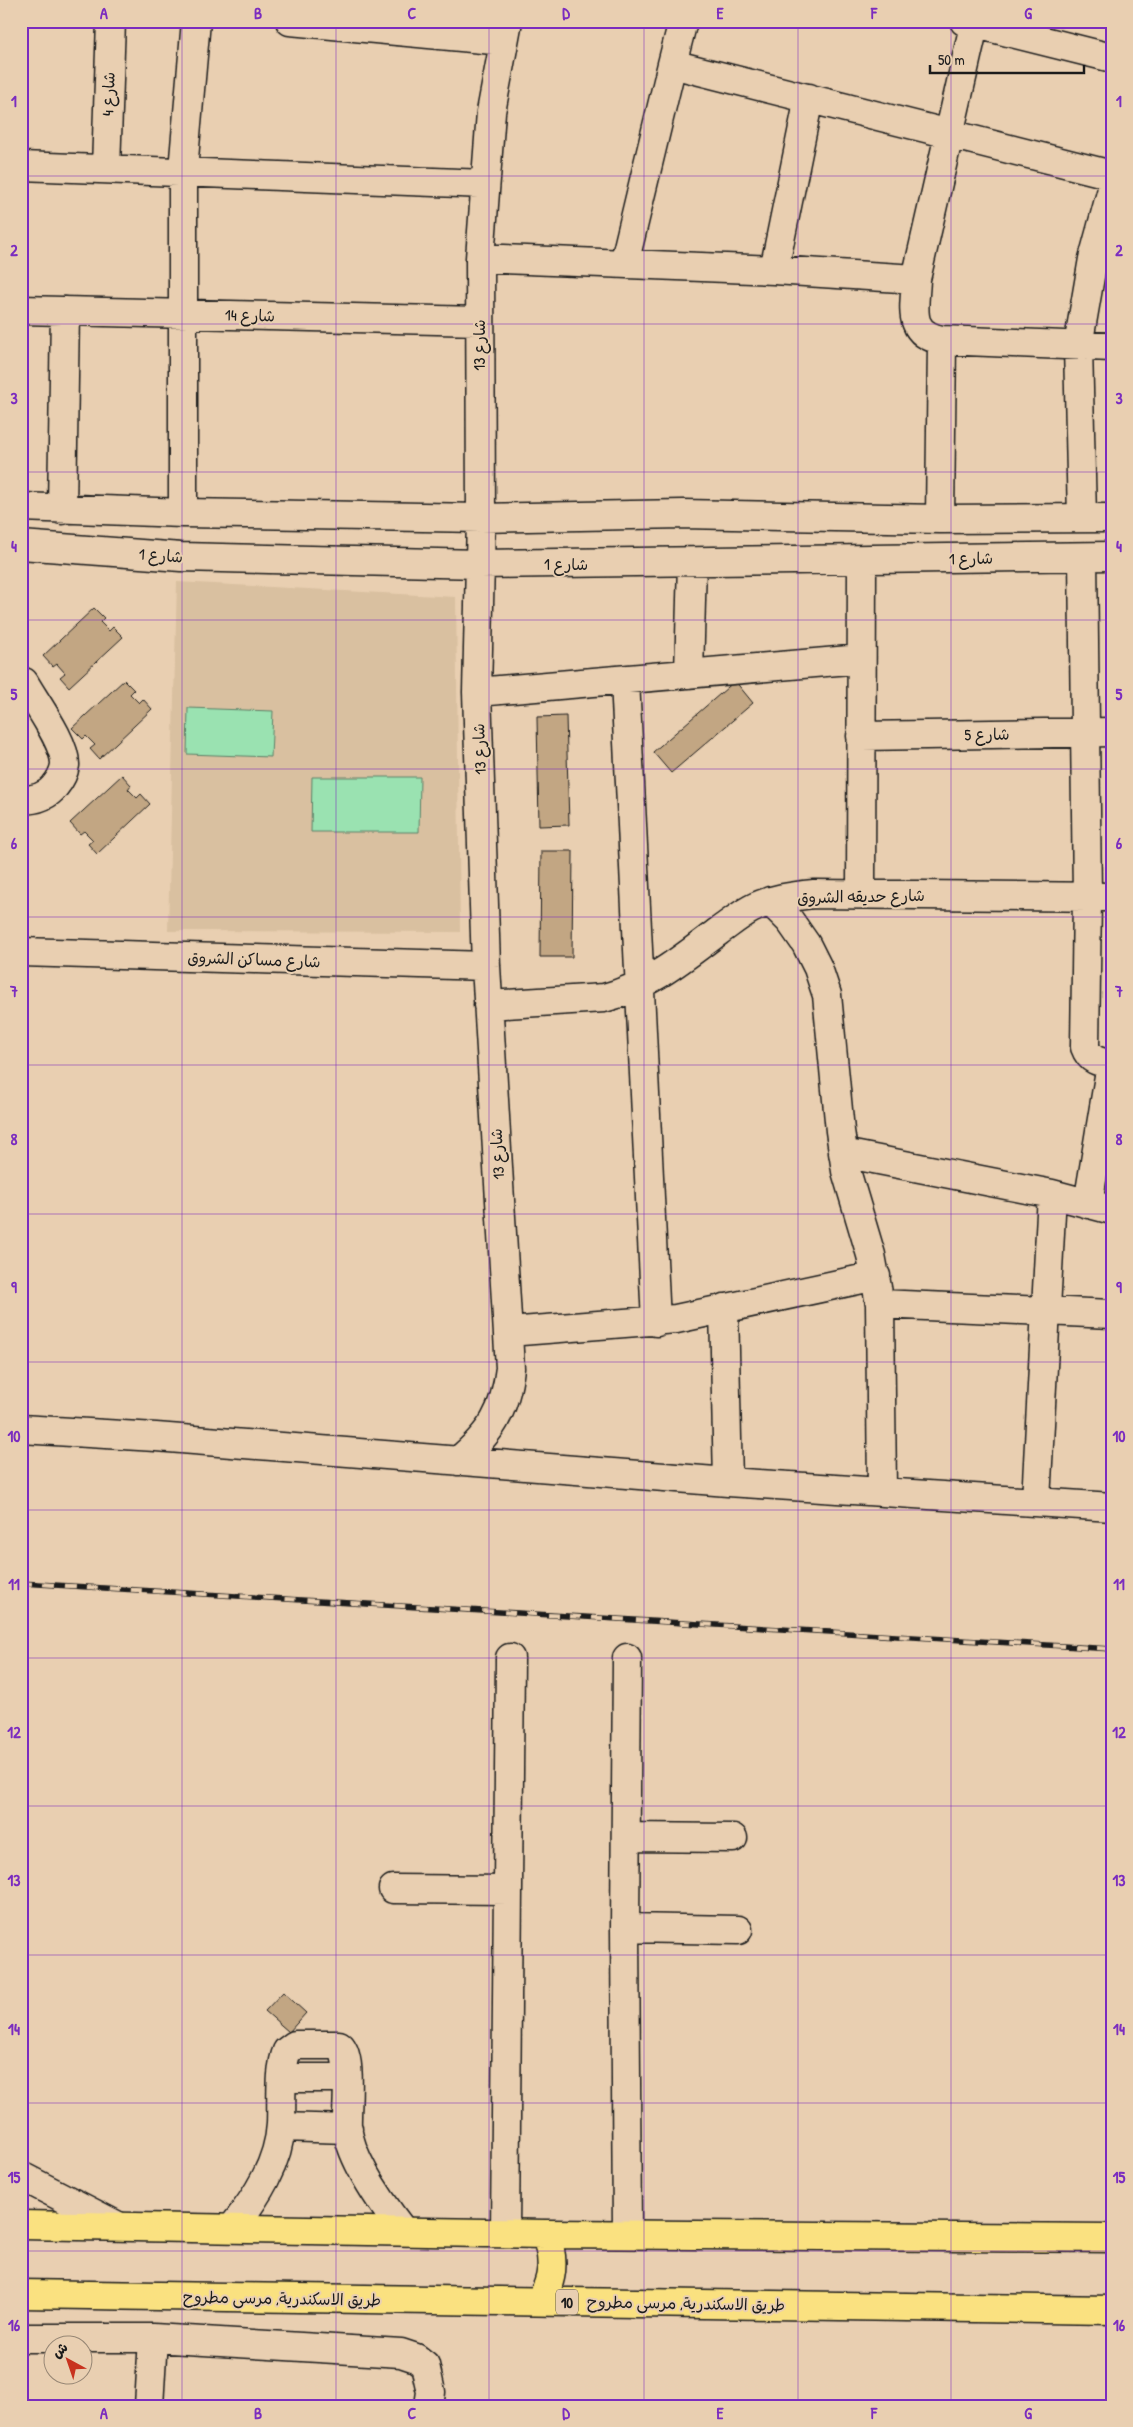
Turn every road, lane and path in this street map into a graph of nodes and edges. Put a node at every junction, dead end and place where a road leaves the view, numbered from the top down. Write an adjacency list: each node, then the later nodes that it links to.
1 (110, 21): 12 (street, شارع 4)
2 (196, 21): 13 (street)
3 (683, 21): 8 (street)
4 (301, 22): 6 (street)
5 (972, 22): 7 (street); 10 (street)
6 (506, 31): 15 (street, شارع 13)
7 (1112, 58)
8 (672, 64): 9 (street); 18 (street)
9 (809, 98): 10 (street); 19 (street)
10 (949, 134): 14 (street); 20 (street)
11 (21, 166): 12 (street)
12 (106, 168): 13 (street)
13 (183, 170): 15 (street); 23 (street)
14 (1112, 175)
15 (485, 184): 17 (street, شارع 13)
16 (1112, 189): 26 (street)
17 (480, 258): 18 (street); 24 (street, شارع 13)
18 (624, 264): 19 (street)
19 (774, 270): 20 (street)
20 (916, 279): 25 (street)
21 (21, 310): 22 (street, شارع 14)
22 (65, 311): 23 (street, شارع 14); 29 (street)
23 (183, 314): 24 (street, شارع 14); 30 (street)
24 (479, 321): 31 (street, شارع 13)
25 (942, 340): 26 (street); 34 (street)
26 (1078, 346): 27 (street); 32 (street)
27 (1112, 347)
28 (21, 507): 29 (street)
29 (62, 510): 30 (street)
30 (183, 513): 31 (street)
31 (481, 518): 34 (street); 40 (street, شارع 13)
32 (1082, 518): 33 (street); 34 (street)
33 (1112, 518)
34 (940, 519)
35 (21, 546): 40 (street, شارع 1)
36 (1112, 556): 37 (street, شارع 1)
37 (1083, 557): 38 (street, شارع 1); 46 (street)
38 (862, 560): 39 (street, شارع 1); 41 (street)
39 (692, 563): 40 (street, شارع 1); 42 (street)
40 (480, 564): 45 (street, شارع 13)
41 (861, 660): 42 (street); 48 (street)
42 (690, 674): 43 (street)
43 (625, 680): 45 (street); 55 (street)
44 (22, 681): 49 (street)
45 (477, 692): 54 (street, شارع 13)
46 (1085, 732): 47 (street, شارع 5); 48 (street, شارع 5); 51 (street)
47 (1112, 732)
48 (861, 736): 50 (street)
49 (21, 800)
50 (861, 894): 51 (street, شارع حديقه الشروق); 52 (street, شارع حديقه الشروق)
51 (1099, 897): 57 (street)
52 (770, 901): 55 (street, شارع حديقه الشروق); 58 (street)
53 (21, 952): 54 (street, شارع مساكن الشروق)
54 (486, 966): 56 (street, شارع 13)
55 (640, 986): 56 (street, شارع حديقه الشروق); 66 (street)
56 (488, 1005): 67 (street, شارع 13)
57 (1112, 1064): 60 (street)
58 (843, 1153): 59 (street); 61 (street)
59 (1052, 1194): 60 (street); 64 (street)
60 (1100, 1207)
61 (876, 1276): 62 (street); 63 (street)
62 (880, 1304): 64 (street); 71 (street)
63 (724, 1308): 66 (street); 70 (street)
64 (1046, 1312): 65 (street); 72 (street)
65 (1112, 1314)
66 (656, 1322): 67 (street)
67 (508, 1332): 69 (street, شارع 13)
68 (21, 1429): 69 (street)
69 (458, 1461): 70 (street)
70 (728, 1482): 71 (street)
71 (882, 1492): 72 (street)
72 (1036, 1501): 73 (street)
73 (1112, 1507)
74 (510, 1658): 79 (street)
75 (627, 1658): 76 (street)
76 (626, 1837): 77 (street); 80 (street)
77 (733, 1838)
78 (393, 1888): 79 (street)
79 (508, 1890): 91 (street)
80 (625, 1928): 81 (street); 93 (street)
81 (738, 1930)
82 (281, 2127): 83 (street); 83 (street); 89 (street)
83 (348, 2129): 90 (street)
84 (21, 2176): 86 (street)
85 (21, 2188): 86 (street)
86 (48, 2189): 88 (street)
87 (21, 2225): 88 (main road)
88 (118, 2226): 89 (main road)
89 (233, 2227): 90 (main road)
90 (403, 2231): 91 (main road)
91 (505, 2232): 92 (main road)
92 (545, 2234): 93 (main road); 96 (main road)
93 (627, 2234): 94 (main road)
94 (1112, 2238)
95 (21, 2294): 96 (main road, طريق الاسكندرية, مرسى مطروح / 10)
96 (540, 2301): 97 (main road, طريق الاسكندرية, مرسى مطروح / 10)
97 (1112, 2310)
98 (21, 2338): 99 (street)
99 (153, 2338): 100 (street); 101 (street)
100 (149, 2406)
101 (429, 2406)

